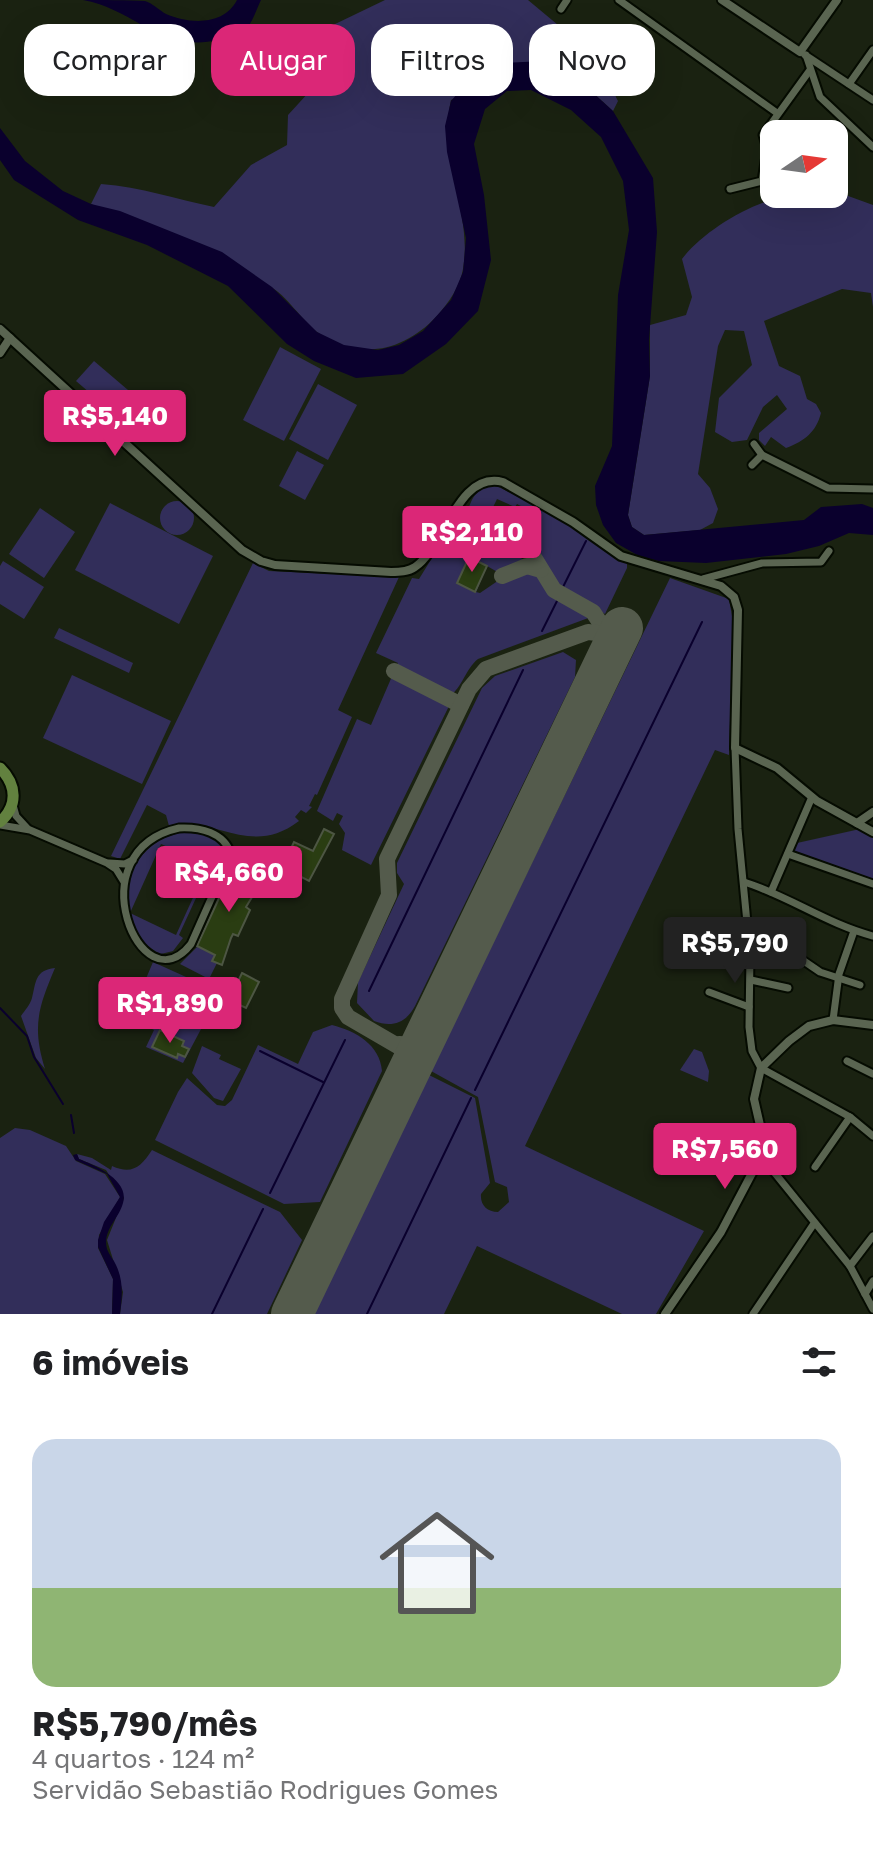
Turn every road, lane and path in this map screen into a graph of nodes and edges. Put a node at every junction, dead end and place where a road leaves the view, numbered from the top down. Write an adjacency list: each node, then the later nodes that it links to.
1 (567, 0): 5 (street)
2 (619, 0): 11 (street)
3 (722, 0): 7 (street)
4 (836, 1): 7 (street)
5 (561, 9)
6 (873, 50): 9 (street)
7 (803, 54): 8 (street); 9 (street)
8 (810, 70): 11 (street); 12 (street)
9 (849, 84): 10 (street)
10 (873, 100)
11 (777, 113): 13 (street)
12 (873, 147)
13 (730, 189)
14 (0, 329): 15 (street)
15 (10, 338): 16 (street); 22 (street)
16 (0, 353)
17 (754, 444): 18 (street)
18 (762, 455): 19 (street); 20 (street)
19 (752, 465)
20 (873, 489)
21 (829, 551): 22 (street)
22 (703, 579): 23 (street)
23 (735, 748): 25 (street); 36 (street)
24 (0, 768): 26 (main road)
25 (812, 797): 28 (street); 32 (street)
26 (13, 805): 29 (main road); 30 (street)
27 (873, 812): 28 (street)
28 (857, 823): 31 (street)
29 (0, 824): 30 (street)
30 (30, 830): 34 (street)
31 (873, 832)
32 (788, 854): 37 (street); 38 (street)
33 (133, 860): 34 (street); 35 (street); 35 (street)
34 (107, 863): 35 (street)
35 (124, 882)
36 (744, 882): 38 (street); 40 (street)
37 (873, 884)
38 (771, 892): 39 (street)
39 (854, 931): 41 (street); 44 (street)
40 (748, 934): 42 (street); 45 (street)
41 (873, 936)
42 (775, 942)
43 (801, 959): 44 (street)
44 (839, 977): 46 (street); 50 (street)
45 (751, 980): 47 (street); 49 (street)
46 (860, 985)
47 (788, 988)
48 (709, 992): 49 (street)
49 (749, 1007): 53 (street)
50 (833, 1020): 51 (street); 53 (street)
51 (873, 1025)
52 (847, 1061): 54 (street)
53 (761, 1068): 55 (street); 57 (street)
54 (873, 1074)
55 (850, 1117): 56 (street); 58 (street)
56 (873, 1136)
57 (761, 1156): 59 (street); 65 (street)
58 (815, 1167)
59 (813, 1225): 61 (street); 66 (street)
60 (873, 1236): 61 (street)
61 (850, 1266): 63 (street)
62 (873, 1281): 63 (street)
63 (865, 1294): 64 (street)
64 (873, 1309)
65 (665, 1314)
66 (753, 1314)

